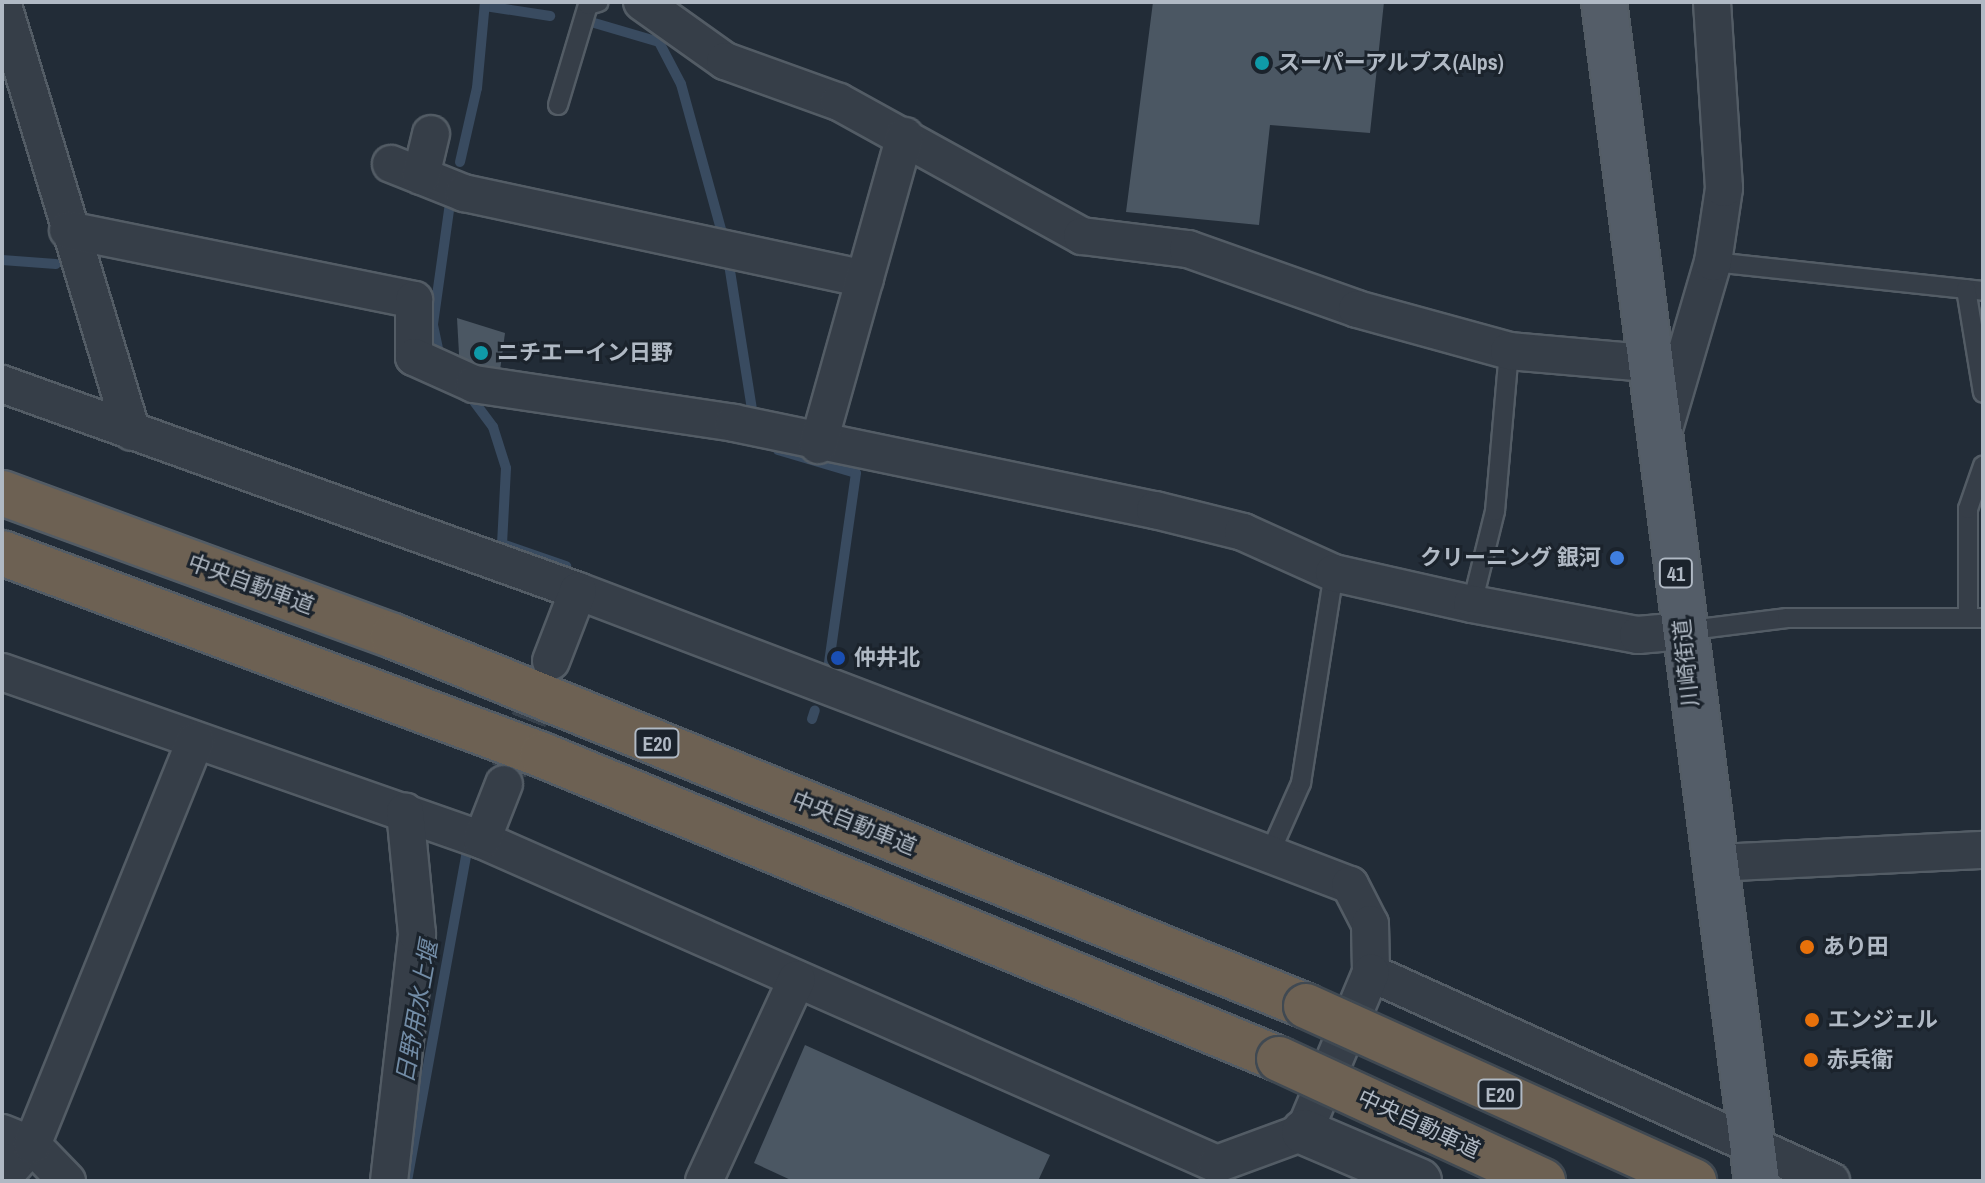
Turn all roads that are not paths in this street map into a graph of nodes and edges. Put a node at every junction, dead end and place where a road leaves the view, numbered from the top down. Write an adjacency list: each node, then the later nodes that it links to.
1 (2, 2): 9 (street)
2 (599, 2): 6 (lane)
3 (642, 2): 8 (street)
4 (1604, 2): 14 (main road, 川崎街道 / 41)
5 (1712, 2): 10 (street)
6 (558, 105)
7 (431, 134): 11 (street)
8 (905, 136): 11 (street); 13 (street)
9 (68, 230): 17 (street); 19 (street)
10 (1713, 262): 12 (lane); 18 (street)
11 (865, 279): 19 (street)
12 (1974, 290): 16 (lane)
13 (1509, 351): 14 (street); 25 (lane)
14 (1647, 363): 18 (main road, 川崎街道 / 41)
15 (2, 384): 17 (street)
16 (1983, 393)
17 (132, 432): 24 (street)
18 (1661, 438): 27 (main road, 川崎街道 / 41)
19 (818, 445): 23 (street)
20 (1983, 466): 26 (lane)
21 (2, 493): 48 (highway, 中央自動車道 / E20, bridge)
22 (2, 553): 47 (highway, 中央自動車道 / E20, bridge)
23 (1334, 573): 25 (street); 35 (lane)
24 (578, 591): 28 (street); 35 (street)
25 (1472, 604): 27 (street)
26 (1976, 618): 27 (lane)
27 (1683, 631): 36 (main road, 川崎街道 / 41)
28 (551, 661)
29 (2, 672): 30 (street)
30 (195, 741): 32 (street); 40 (street)
31 (504, 784): 33 (street)
32 (405, 812): 33 (street); 44 (street)
33 (482, 840): 38 (street)
34 (1983, 850): 36 (street)
35 (1270, 853): 37 (street)
36 (1716, 863): 41 (main road, 川崎街道 / 41)
37 (1371, 973): 39 (street); 41 (street)
38 (797, 979): 39 (street); 45 (street)
39 (1304, 1132): 46 (street)
40 (17, 1139): 42 (street); 43 (street)
41 (1755, 1162): 49 (street)
42 (2, 1178)
43 (67, 1181)
44 (389, 1181)
45 (704, 1181)
46 (1419, 1181)
47 (1543, 1181)
48 (1694, 1181)
49 (1831, 1181)

